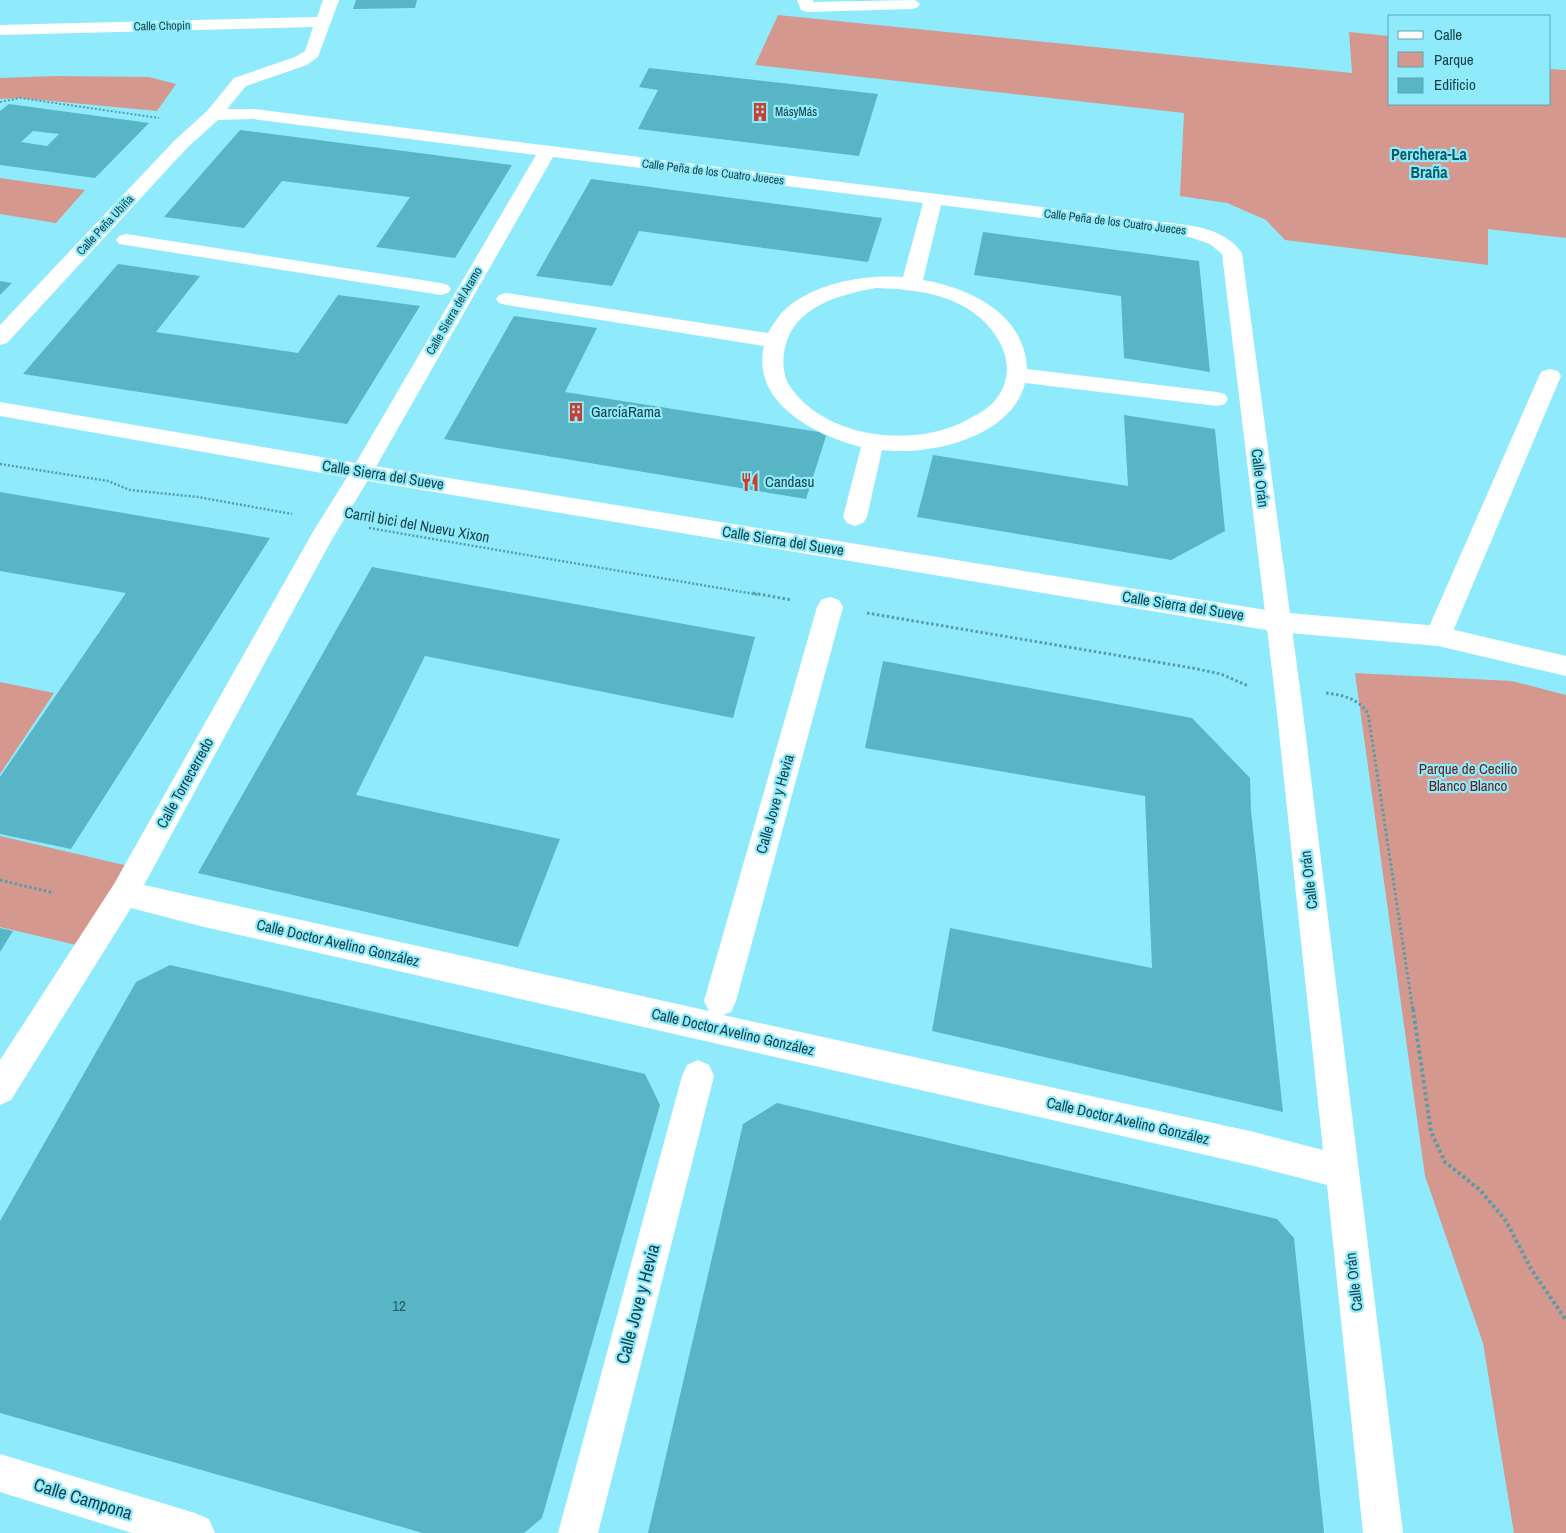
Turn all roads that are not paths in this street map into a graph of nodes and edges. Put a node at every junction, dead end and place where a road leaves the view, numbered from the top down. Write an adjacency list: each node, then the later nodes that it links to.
1 (331, 0): 4 (street, Calle Peña Ubiña)
2 (806, 0): 3 (street)
3 (912, 4)
4 (324, 22): 5 (street, Calle Chopin); 6 (street, Calle Peña Ubiña)
5 (0, 30)
6 (213, 115): 7 (street, Calle Peña de los Cuatro Jueces); 14 (street, Calle Peña Ubiña)
7 (547, 151): 8 (street, Calle Peña de los Cuatro Jueces); 21 (street, Calle Sierra del Aramo)
8 (933, 199): 9 (street, Calle Peña de los Cuatro Jueces); 11 (street)
9 (1213, 237): 24 (street, Calle Orán)
10 (126, 240): 12 (street)
11 (912, 283): 15 (street); 16 (street)
12 (440, 289)
13 (506, 299): 15 (street)
14 (0, 338)
15 (774, 341): 20 (street)
16 (1018, 375): 18 (street); 20 (street)
17 (1550, 376): 25 (street)
18 (1217, 399)
19 (0, 409): 21 (street, Calle Sierra del Sueve)
20 (873, 442): 22 (street)
21 (362, 472): 24 (street, Calle Sierra del Sueve); 27 (street, Calle Torrecerredo)
22 (855, 516)
23 (830, 607): 28 (street, Calle Jove y Hevia)
24 (1278, 622): 25 (street, Calle Sierra del Sueve); 31 (street, Calle Orán)
25 (1438, 636): 26 (street, Calle Sierra del Sueve)
26 (1557, 664)
27 (124, 893): 30 (street, Calle Torrecerredo); 31 (street, Calle Doctor Avelino González)
28 (720, 1001)
29 (698, 1076): 34 (street, Calle Jove y Hevia)
30 (0, 1089)
31 (1342, 1172): 35 (street, Calle Orán)
32 (0, 1473): 33 (street, Calle Campona)
33 (195, 1533)
34 (578, 1533)
35 (1383, 1533)

